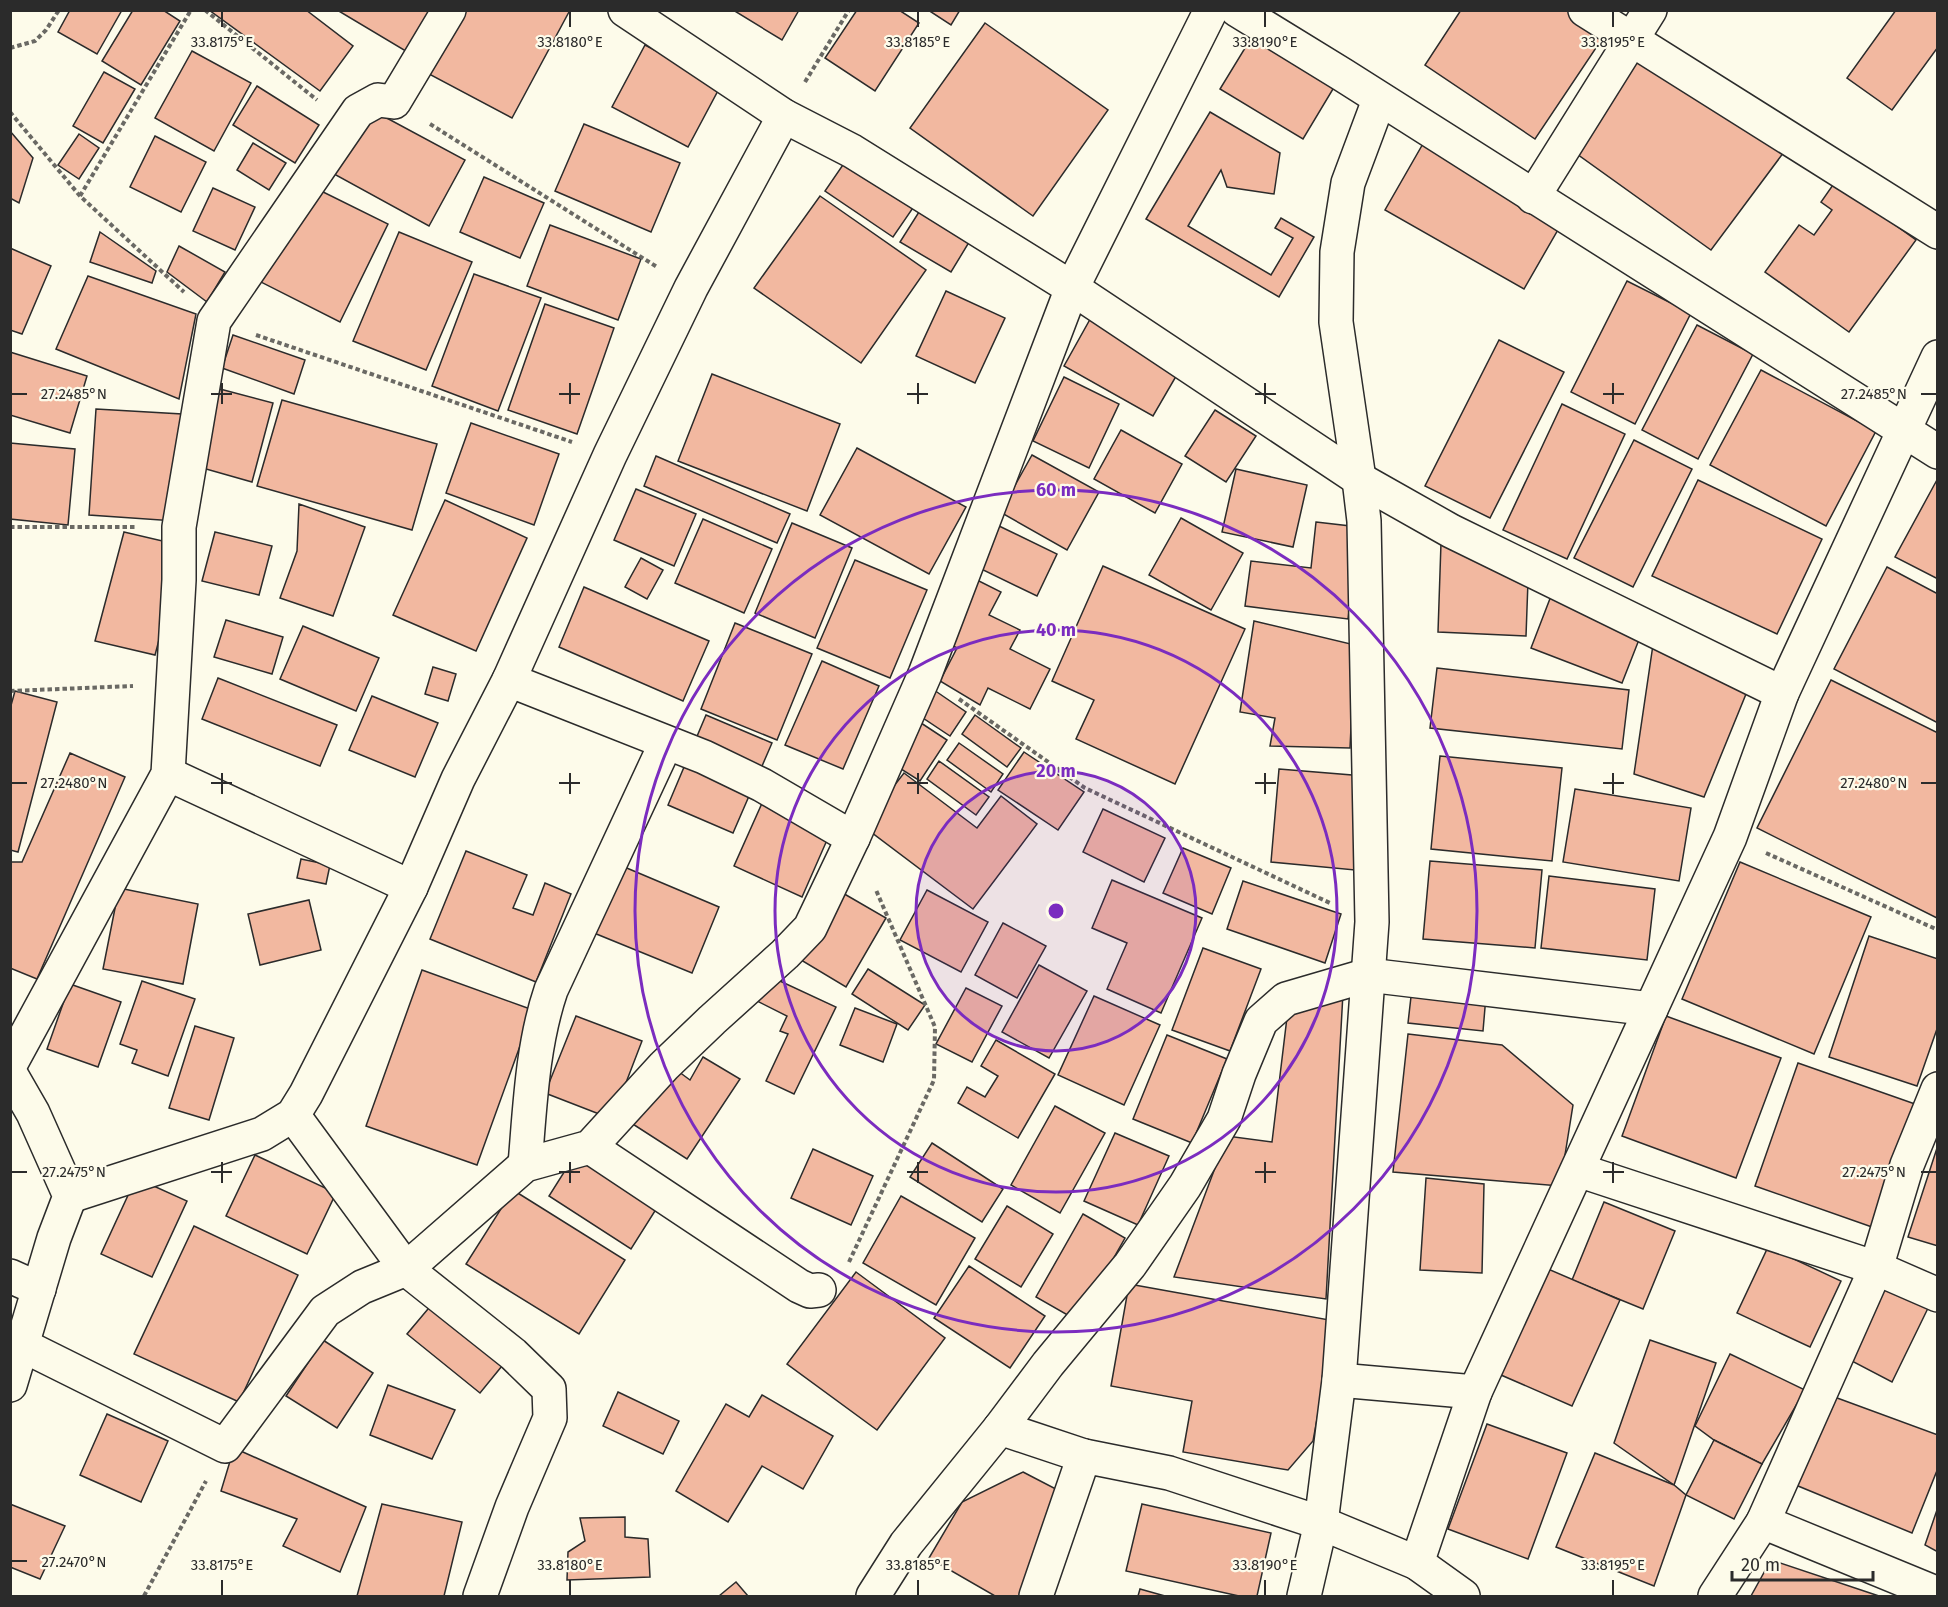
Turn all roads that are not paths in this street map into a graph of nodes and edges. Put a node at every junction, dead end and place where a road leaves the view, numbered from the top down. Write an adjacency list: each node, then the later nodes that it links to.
1 (449, 10): 20 (street)
2 (625, 10): 9 (street)
3 (1211, 10): 12 (street)
4 (1237, 10): 8 (street)
5 (1585, 10): 7 (street)
6 (1650, 10): 7 (street)
7 (1631, 40): 10 (street); 11 (street)
8 (1379, 100): 10 (street); 16 (street)
9 (784, 116): 12 (street); 17 (street)
10 (1533, 197): 14 (street)
11 (1938, 232)
12 (1072, 288): 16 (street); 21 (street)
13 (1938, 357): 14 (street)
14 (1905, 431): 15 (street); 18 (street)
15 (1938, 452)
16 (1359, 479): 18 (street); 23 (street)
17 (508, 680): 19 (street); 22 (street)
18 (1782, 693): 24 (street)
19 (666, 742): 21 (street); 30 (street)
20 (168, 774): 22 (street); 25 (street)
21 (853, 837): 29 (street)
22 (411, 887): 28 (street)
23 (1368, 975): 24 (street); 39 (street); 42 (street)
24 (1651, 1009): 31 (street)
25 (10, 1065)
26 (10, 1073): 32 (street)
27 (1938, 1089): 33 (street)
28 (293, 1115): 32 (street); 34 (street)
29 (590, 1147): 30 (street); 36 (street)
30 (525, 1165): 34 (street)
31 (1578, 1170): 33 (street); 41 (street)
32 (70, 1196): 35 (street)
33 (1876, 1268): 37 (street); 44 (street)
34 (406, 1269): 38 (street); 48 (street)
35 (25, 1282): 38 (street)
36 (819, 1290)
37 (1938, 1295)
38 (22, 1345): 40 (street)
39 (1339, 1380): 41 (street); 45 (street)
40 (10, 1385)
41 (1475, 1392): 46 (street)
42 (1000, 1428): 43 (street); 49 (street)
43 (1084, 1456): 45 (street); 50 (street)
44 (1763, 1522): 47 (street); 53 (street)
45 (1321, 1523): 46 (street); 51 (street)
46 (1417, 1563): 52 (street)
47 (1938, 1594)
48 (480, 1596)
49 (873, 1596)
50 (1036, 1596)
51 (1304, 1596)
52 (1463, 1596)
53 (1715, 1596)

